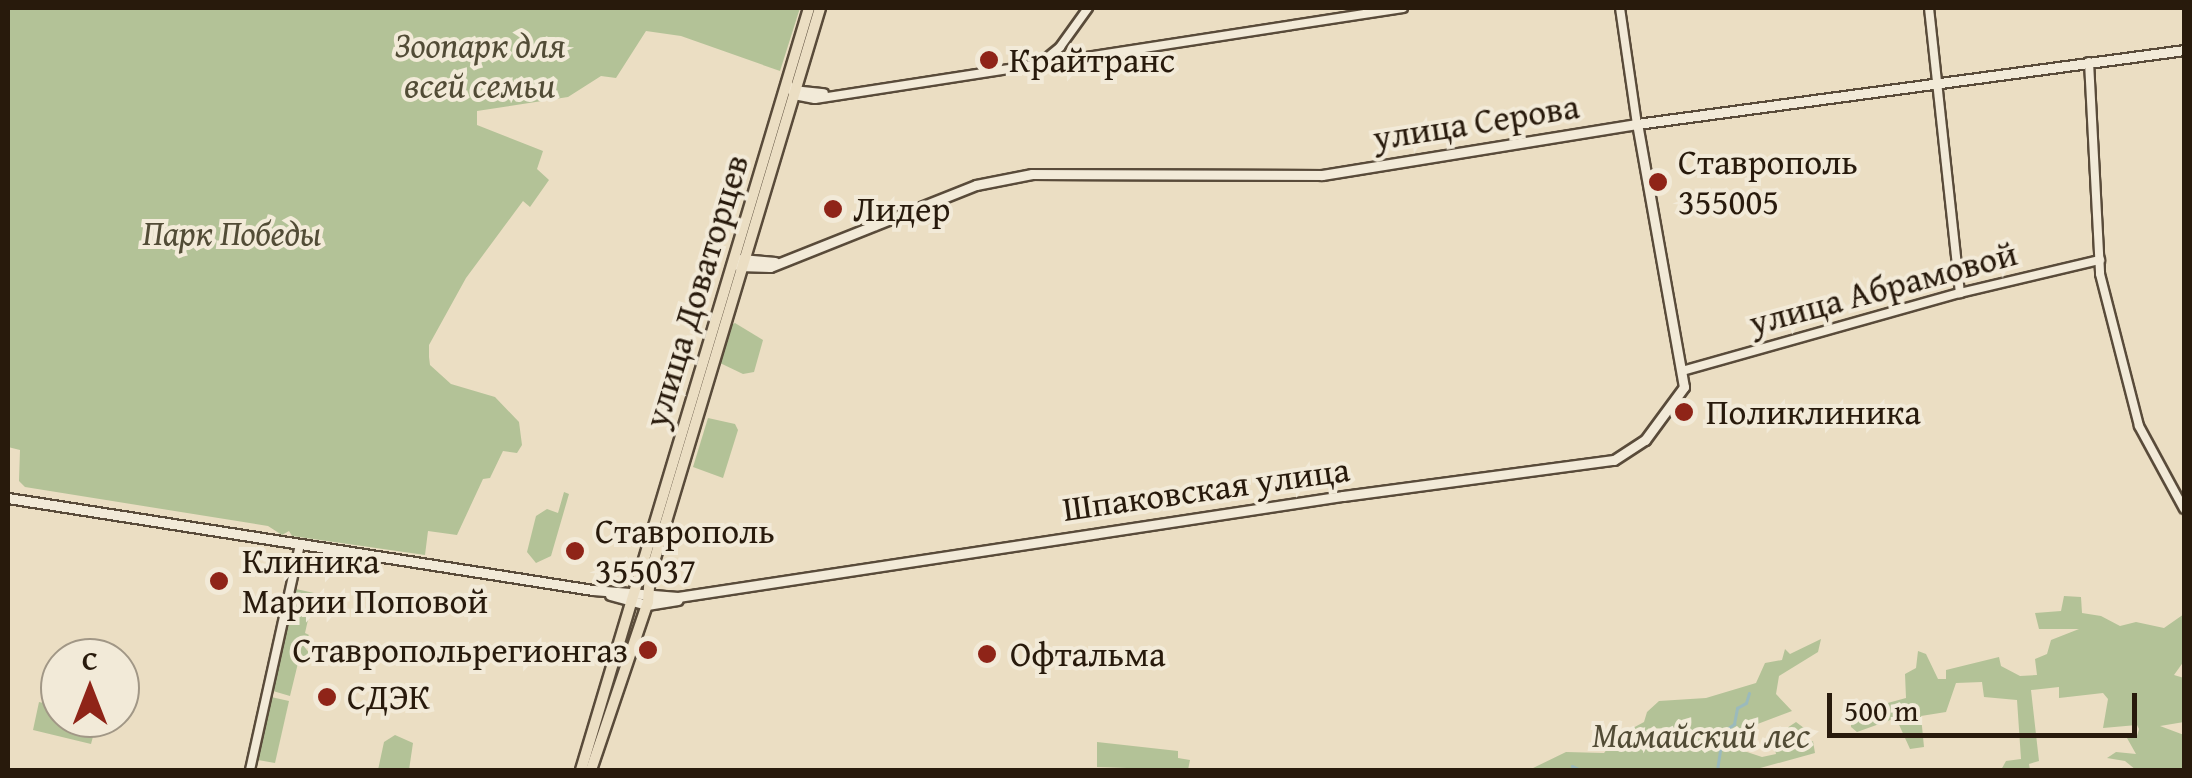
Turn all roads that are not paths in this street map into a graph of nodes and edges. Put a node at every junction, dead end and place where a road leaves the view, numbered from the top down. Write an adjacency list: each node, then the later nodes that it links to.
1 (810, 8): 12 (main road, улица Доваторцев)
2 (820, 8): 10 (main road, улица Доваторцев)
3 (1088, 8): 9 (street)
4 (1403, 8): 9 (street)
5 (1620, 8): 15 (street)
6 (1929, 8): 11 (street)
7 (2184, 50): 8 (main road, улица Серова)
8 (2090, 62): 11 (main road, улица Серова); 18 (street)
9 (1010, 68): 13 (street)
10 (800, 74): 12 (main road, улица Доваторцев); 13 (street)
11 (1937, 81): 15 (main road, улица Серова); 22 (street)
12 (790, 91): 13 (street); 14 (main road, улица Доваторцев); 16 (main road, улица Доваторцев)
13 (818, 96): 14 (street)
14 (790, 109): 16 (main road, улица Доваторцев)
15 (1637, 124): 20 (main road, улица Серова); 23 (main road)
16 (774, 143): 17 (main road, улица Доваторцев); 19 (main road, улица Доваторцев)
17 (750, 240): 19 (main road, улица Доваторцев); 20 (main road)
18 (2100, 260): 22 (street, улица Абрамовой); 25 (street)
19 (740, 262): 20 (main road, улица Серова); 21 (main road, улица Доваторцев); 31 (main road, улица Доваторцев)
20 (779, 263): 21 (main road, улица Серова)
21 (737, 284): 29 (main road, улица Доваторцев)
22 (1960, 293): 23 (street, улица Абрамовой)
23 (1682, 371): 28 (main road, Шпаковская улица)
24 (8, 498): 26 (main road, Шпаковская улица)
25 (2184, 508)
26 (300, 544): 27 (main road, Шпаковская улица); 30 (street)
27 (593, 590): 28 (main road, Шпаковская улица); 29 (main road, Шпаковская улица)
28 (689, 596): 29 (main road, Шпаковская улица)
29 (646, 607): 32 (main road)
30 (250, 770)
31 (581, 770)
32 (591, 770)

